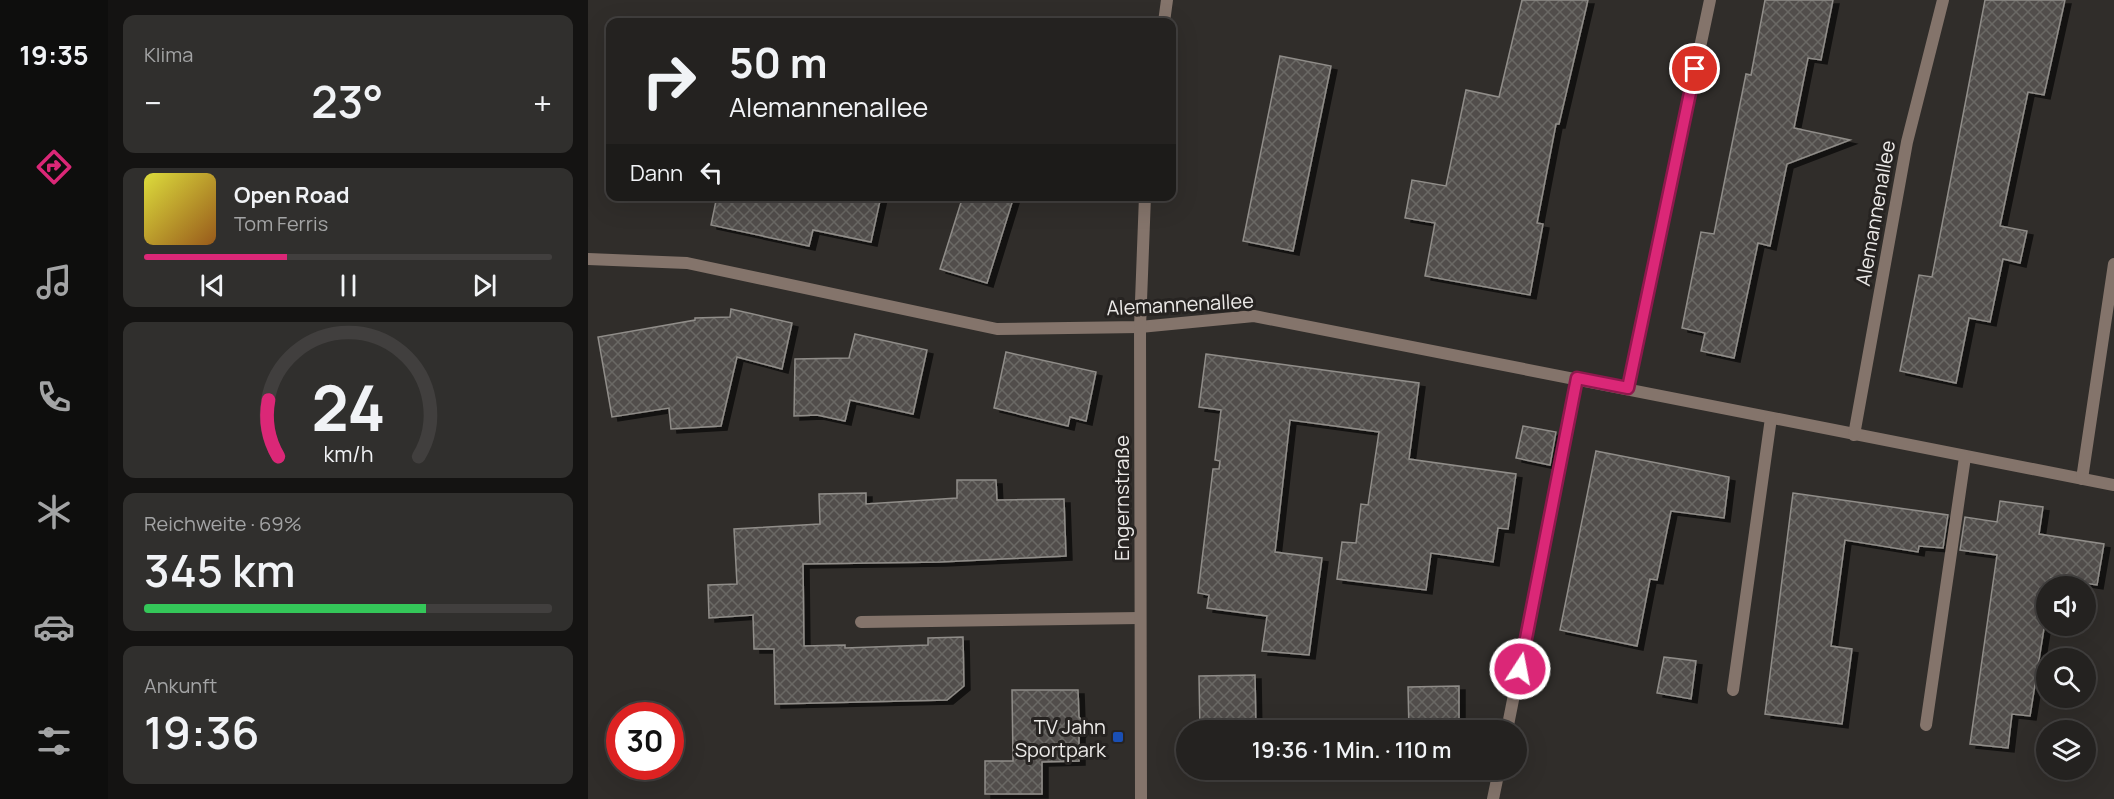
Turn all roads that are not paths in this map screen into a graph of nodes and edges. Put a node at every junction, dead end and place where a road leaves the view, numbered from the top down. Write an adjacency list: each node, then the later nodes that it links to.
1 (1167, 0): 4 (street)
2 (1710, 0): 10 (street)
3 (1943, 0): 12 (street, Alemannenallee)
4 (1165, 18)
5 (1145, 201): 8 (street, Engernstraße)
6 (588, 259): 8 (street, Alemannenallee)
7 (2114, 264): 14 (street)
8 (1140, 327): 9 (street, Alemannenallee); 16 (street, Engernstraße)
9 (1577, 378): 10 (street, Alemannenallee); 19 (street)
10 (1628, 388): 11 (street, Alemannenallee)
11 (1771, 418): 12 (street, Alemannenallee); 18 (street)
12 (1854, 435): 13 (street, Alemannenallee)
13 (1965, 457): 14 (street, Alemannenallee); 20 (street)
14 (2082, 479): 15 (street, Alemannenallee)
15 (2114, 484)
16 (1140, 618): 17 (street); 22 (street, Engernstraße)
17 (861, 622)
18 (1733, 690)
19 (1509, 720)
20 (1926, 725)
21 (1497, 780): 23 (street)
22 (1141, 799)
23 (1493, 799)

